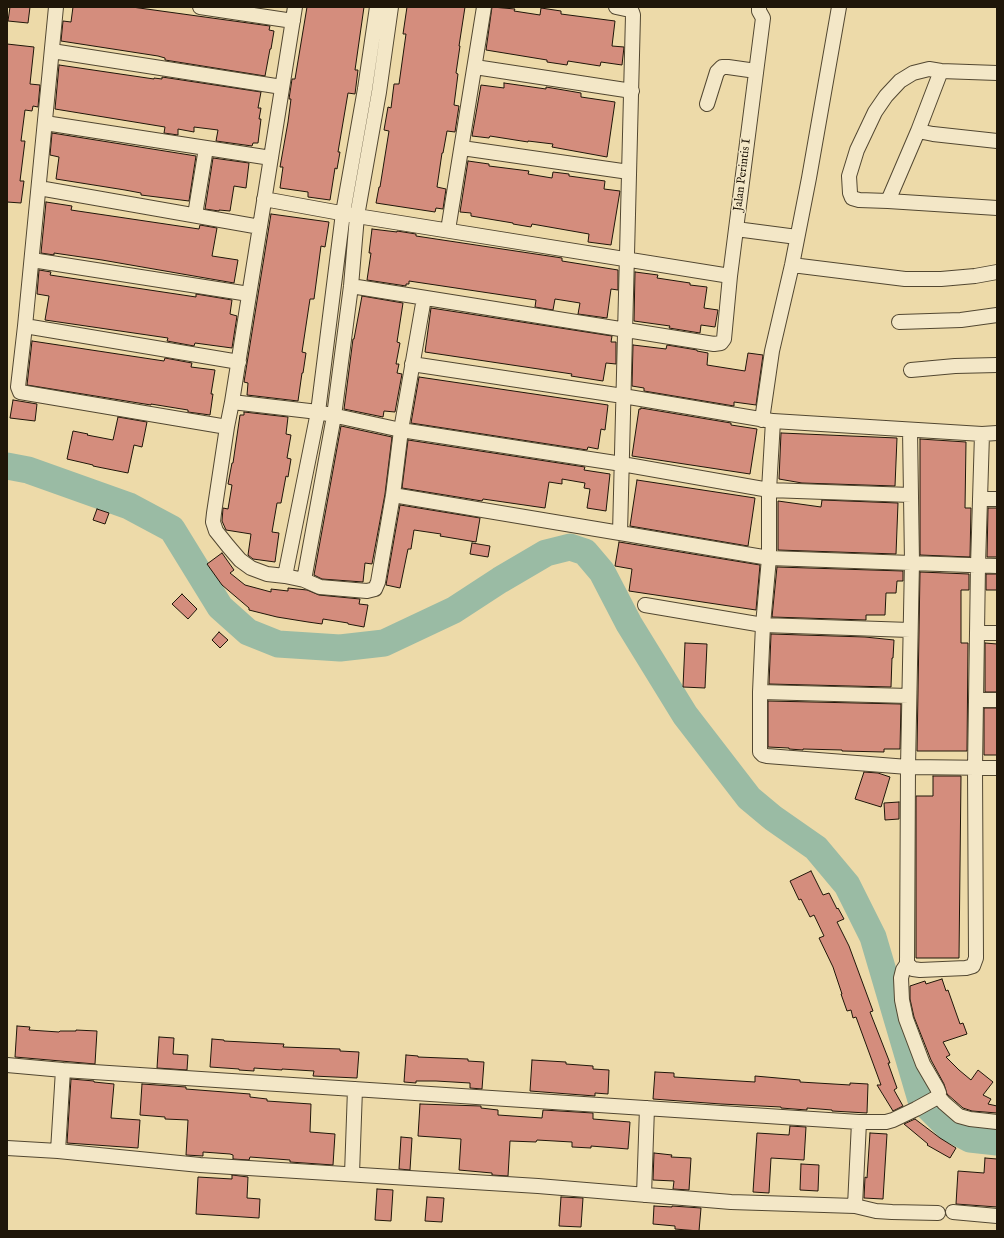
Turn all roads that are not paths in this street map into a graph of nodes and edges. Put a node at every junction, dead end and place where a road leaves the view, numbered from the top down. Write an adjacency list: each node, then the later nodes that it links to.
1 (56, 7): 10 (street)
2 (200, 7): 9 (street)
3 (377, 7): 16 (street)
4 (391, 7): 18 (street)
5 (484, 7): 11 (street)
6 (616, 7): 17 (street)
7 (759, 7): 12 (street, Jalan Perintis I)
8 (839, 7): 37 (street)
9 (294, 14): 15 (street)
10 (52, 51): 15 (street); 20 (street)
11 (475, 67): 17 (street); 24 (street)
12 (756, 71): 19 (street); 35 (street, Jalan Perintis I)
13 (941, 71): 14 (street); 21 (street); 29 (street)
14 (997, 73)
15 (282, 88): 25 (street)
16 (365, 89): 18 (street); 31 (street)
17 (632, 90): 26 (street)
18 (379, 92): 33 (street)
19 (707, 104)
20 (45, 123): 23 (street); 27 (street)
21 (918, 131): 22 (street); 29 (street)
22 (997, 141)
23 (206, 148): 25 (street); 32 (street)
24 (462, 148): 26 (street); 36 (street)
25 (271, 158): 28 (street)
26 (629, 172): 39 (street)
27 (39, 188): 32 (street); 38 (street)
28 (264, 199): 31 (street); 34 (street)
29 (888, 201): 30 (street)
30 (997, 208)
31 (344, 213): 33 (street); 56 (street)
32 (195, 216): 34 (street)
33 (357, 216): 36 (street); 43 (street)
34 (260, 227): 44 (street)
35 (736, 229): 37 (street); 42 (street, Jalan Perintis I)
36 (448, 230): 39 (street)
37 (797, 237): 40 (street)
38 (32, 260): 44 (street); 48 (street)
39 (627, 260): 42 (street); 49 (street)
40 (792, 265): 41 (street); 58 (street)
41 (997, 272)
42 (730, 276): 49 (street, Jalan Perintis I)
43 (351, 286): 45 (street); 57 (street)
44 (249, 294): 50 (street)
45 (424, 298): 49 (street); 51 (street)
46 (997, 315): 47 (street)
47 (899, 322)
48 (25, 326): 50 (street); 59 (street)
49 (625, 330): 54 (street)
50 (239, 362): 55 (street)
51 (412, 364): 54 (street); 60 (street)
52 (997, 365): 53 (street)
53 (911, 370)
54 (623, 396): 58 (street); 64 (street)
55 (232, 402): 56 (street); 59 (street)
56 (318, 412): 57 (street); 75 (street)
57 (334, 416): 60 (street); 76 (street)
58 (768, 420): 61 (street); 65 (street)
59 (227, 428): 75 (street)
60 (401, 430): 64 (street); 67 (street)
61 (910, 430): 63 (street); 66 (street)
62 (997, 433): 63 (street)
63 (982, 434): 68 (street)
64 (622, 464): 65 (street); 70 (street)
65 (769, 490): 66 (street); 71 (street)
66 (911, 494): 72 (street)
67 (393, 495): 70 (street); 76 (street)
68 (980, 499): 69 (street); 73 (street)
69 (997, 499)
70 (620, 533): 71 (street)
71 (769, 558): 72 (street); 78 (street)
72 (912, 562): 73 (street); 79 (street)
73 (978, 565): 74 (street); 80 (street)
74 (997, 566)
75 (285, 576): 76 (street)
76 (304, 580)
77 (645, 605): 78 (street)
78 (763, 624): 79 (street); 82 (street)
79 (910, 630): 83 (street)
80 (977, 632): 81 (street); 84 (street)
81 (997, 633)
82 (760, 692): 83 (street); 86 (street)
83 (909, 696): 86 (street)
84 (976, 700): 85 (street); 87 (street)
85 (997, 700)
86 (908, 767): 87 (street); 89 (street)
87 (975, 768): 88 (street); 89 (street)
88 (997, 768)
89 (907, 964): 93 (street)
90 (7, 1065): 91 (street)
91 (64, 1070): 92 (street); 98 (street)
92 (355, 1089): 94 (street); 99 (street)
93 (937, 1097): 95 (street); 96 (street)
94 (647, 1108): 95 (street); 100 (street)
95 (859, 1122): 101 (street)
96 (997, 1122)
97 (7, 1148): 98 (street)
98 (58, 1151): 99 (street)
99 (352, 1174): 100 (street)
100 (644, 1195): 101 (street)
101 (854, 1206): 103 (street)
102 (953, 1212): 104 (street)
103 (938, 1213)
104 (997, 1216)

